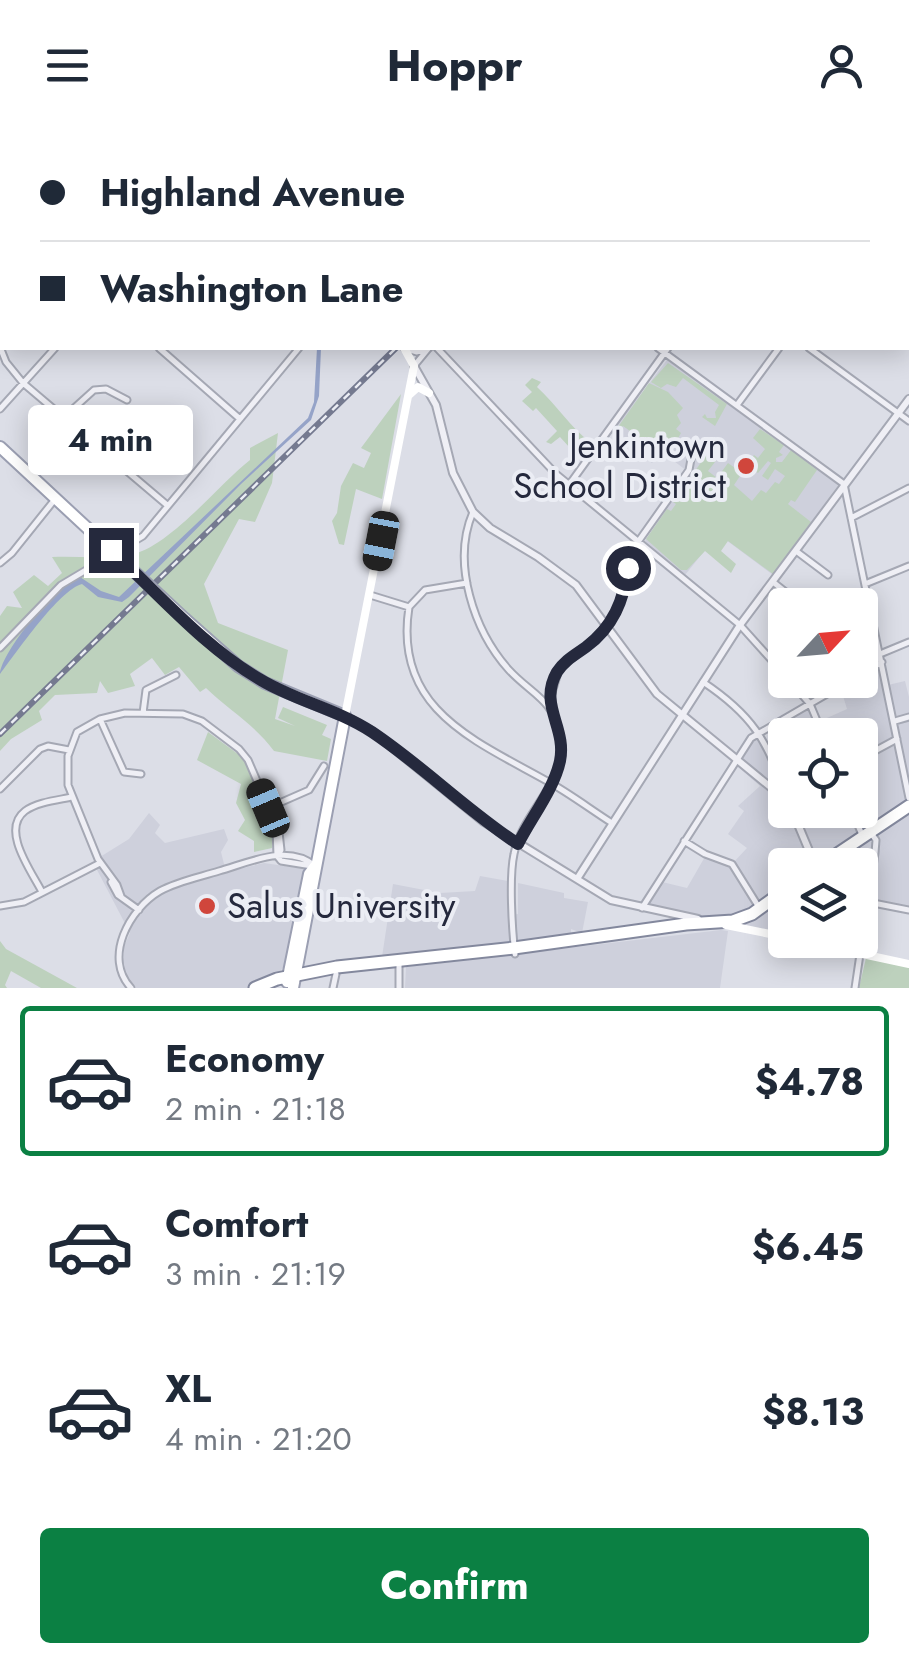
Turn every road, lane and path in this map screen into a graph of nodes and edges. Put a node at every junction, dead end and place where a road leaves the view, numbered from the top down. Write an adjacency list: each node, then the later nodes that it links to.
1 (1, 350): 13 (street)
2 (53, 350): 13 (street)
3 (162, 350): 22 (street)
4 (297, 350): 22 (street)
5 (405, 350): 12 (main road)
6 (427, 350): 12 (street)
7 (439, 350): 26 (street)
8 (663, 350): 26 (street)
9 (665, 350): 18 (street)
10 (778, 350): 18 (street)
11 (812, 350): 20 (street)
12 (414, 366): 14 (street); 15 (main road)
13 (23, 383): 19 (street); 21 (street)
14 (429, 394): 15 (main road); 31 (street)
15 (409, 395): 42 (main road)
16 (909, 398): 20 (street)
17 (127, 400): 21 (street)
18 (737, 405): 27 (street)
19 (0, 409)
20 (897, 413): 23 (street); 27 (street)
21 (64, 418): 30 (street)
22 (240, 419): 30 (street)
23 (909, 421)
24 (0, 447): 29 (main road)
25 (692, 460): 33 (street)
26 (569, 484): 33 (street)
27 (844, 484): 32 (street); 34 (street)
28 (909, 488): 32 (street)
29 (56, 498): 35 (street); 58 (main road, bridge)
30 (168, 506): 47 (street)
31 (473, 512): 38 (street); 44 (street)
32 (851, 518): 40 (street)
33 (638, 542): 44 (street); 45 (street)
34 (796, 551): 37 (street); 39 (street)
35 (0, 563)
36 (909, 566): 40 (street)
37 (828, 575)
38 (468, 582): 43 (street); 56 (street)
39 (772, 582): 41 (street); 45 (street)
40 (865, 584): 48 (street)
41 (780, 588)
42 (370, 596): 43 (street); 60 (main road)
43 (410, 607): 77 (street)
44 (608, 625): 56 (street); 61 (street)
45 (740, 625): 49 (street); 53 (street)
46 (909, 642): 48 (street)
47 (0, 648)
48 (880, 654): 50 (street)
49 (768, 657)
50 (882, 662): 51 (street); 65 (street)
51 (878, 664)
52 (176, 676): 59 (street)
53 (703, 682): 61 (street); 66 (street)
54 (805, 698): 57 (street)
55 (818, 698): 57 (street)
56 (548, 703): 77 (street)
57 (810, 704): 63 (street); 66 (street)
58 (330, 710): 60 (main road); 67 (main road)
59 (142, 713): 64 (street); 82 (street)
60 (345, 716): 67 (main road); 87 (street)
61 (682, 716): 74 (street); 83 (street)
62 (909, 717): 65 (street)
63 (815, 718)
64 (100, 719): 70 (street); 76 (street)
65 (895, 722): 68 (street)
66 (760, 732): 71 (street); 74 (street)
67 (342, 734): 92 (main road)
68 (897, 738): 69 (street); 73 (street)
69 (878, 749)
70 (69, 750): 79 (street); 80 (street)
71 (768, 753)
72 (909, 753): 73 (street)
73 (900, 754): 81 (street)
74 (736, 759): 78 (street); 86 (street)
75 (324, 766): 82 (street)
76 (141, 774)
77 (551, 783): 83 (street); 87 (street)
78 (768, 784)
79 (0, 789)
80 (72, 797): 91 (street); 94 (street)
81 (909, 802): 85 (highway)
82 (268, 808): 90 (street)
83 (612, 823): 93 (street)
84 (862, 828): 85 (street)
85 (865, 833): 88 (highway); 89 (street)
86 (684, 841): 98 (street); 99 (street)
87 (518, 844): 93 (street); 104 (street)
88 (843, 848)
89 (876, 848)
90 (277, 856): 92 (street); 100 (street)
91 (100, 862): 94 (street); 100 (street)
92 (315, 866): 110 (main road)
93 (577, 879): 98 (street)
94 (42, 892): 97 (street)
95 (768, 903): 99 (highway)
96 (878, 904): 101 (street)
97 (0, 906)
98 (642, 908): 102 (street)
99 (760, 909): 102 (highway)
100 (140, 910): 111 (street)
101 (909, 910)
102 (715, 923): 103 (main road); 104 (highway)
103 (768, 934)
104 (514, 951): 108 (highway)
105 (860, 958): 116 (street)
106 (878, 958): 107 (main road)
107 (909, 964)
108 (399, 965): 109 (highway); 110 (highway); 115 (street)
109 (336, 974): 110 (highway); 114 (street)
110 (290, 982): 112 (highway); 113 (highway)
111 (131, 988)
112 (255, 988)
113 (273, 988)
114 (333, 988)
115 (399, 988)
116 (855, 988)

